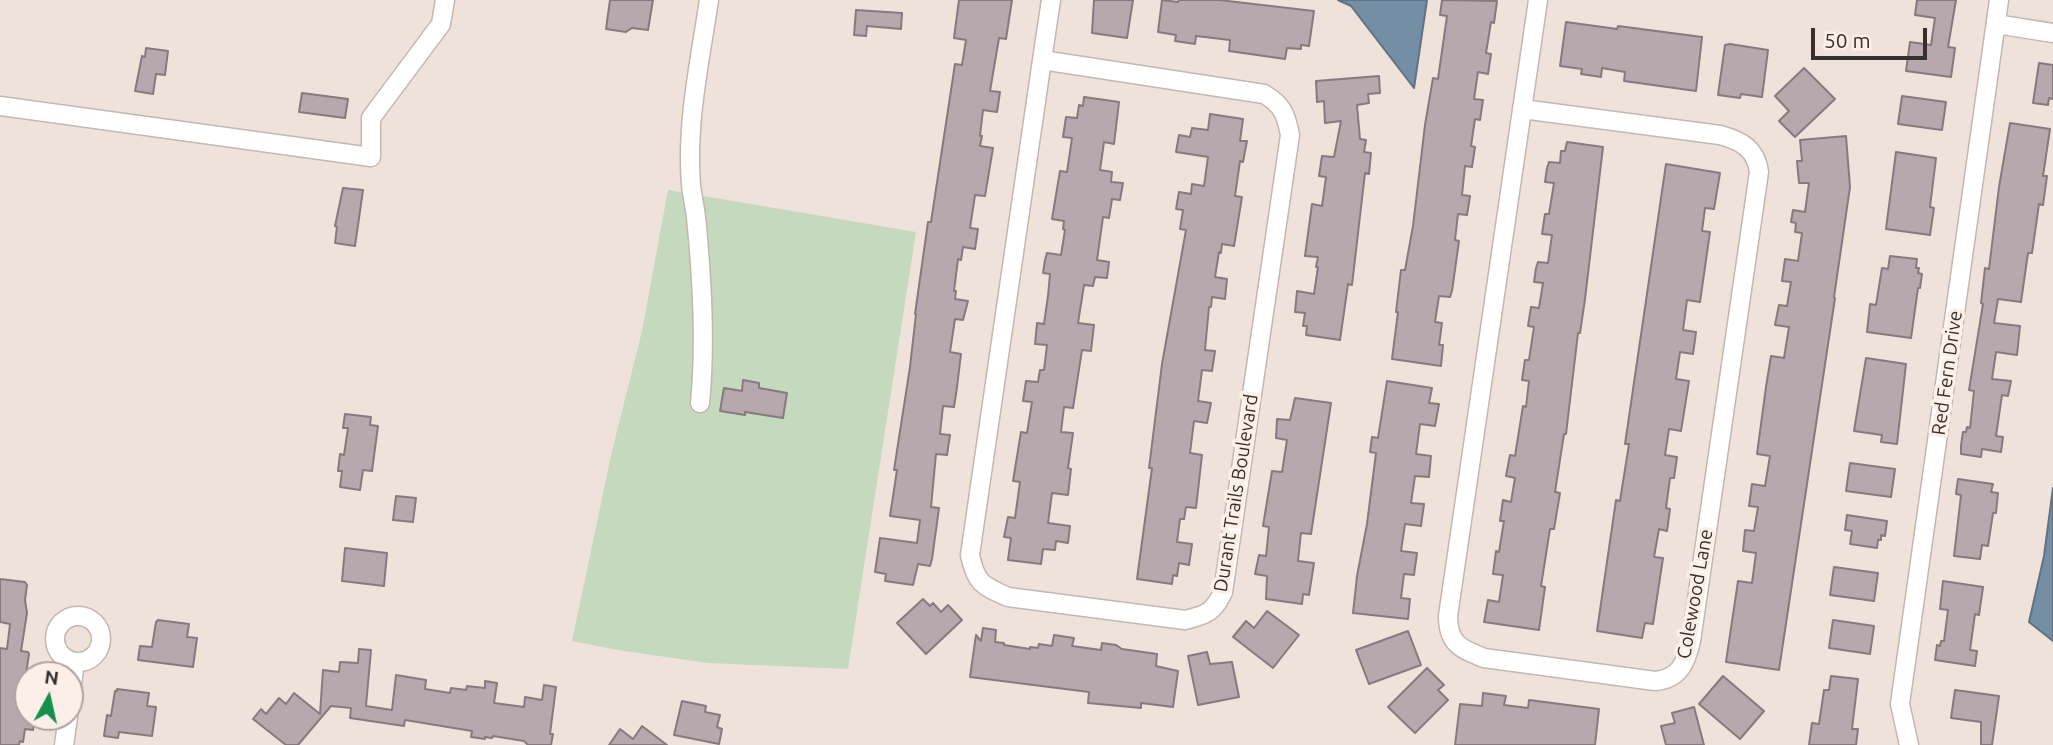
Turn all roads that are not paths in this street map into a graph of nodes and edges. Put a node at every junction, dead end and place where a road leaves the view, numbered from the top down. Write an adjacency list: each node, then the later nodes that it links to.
1 (445, 0): 9 (street)
2 (709, 0): 11 (street)
3 (1051, 0): 8 (street, Durant Trails Boulevard)
4 (1538, 0): 10 (street, Colewood Lane)
5 (1999, 0): 6 (street, Red Fern Drive)
6 (1996, 24): 7 (street); 12 (street, Red Fern Drive)
7 (2053, 33)
8 (1042, 60): 8 (street, Durant Trails Boulevard)
9 (0, 106)
10 (1522, 109): 10 (street, Colewood Lane)
11 (700, 404)
12 (1909, 745)

